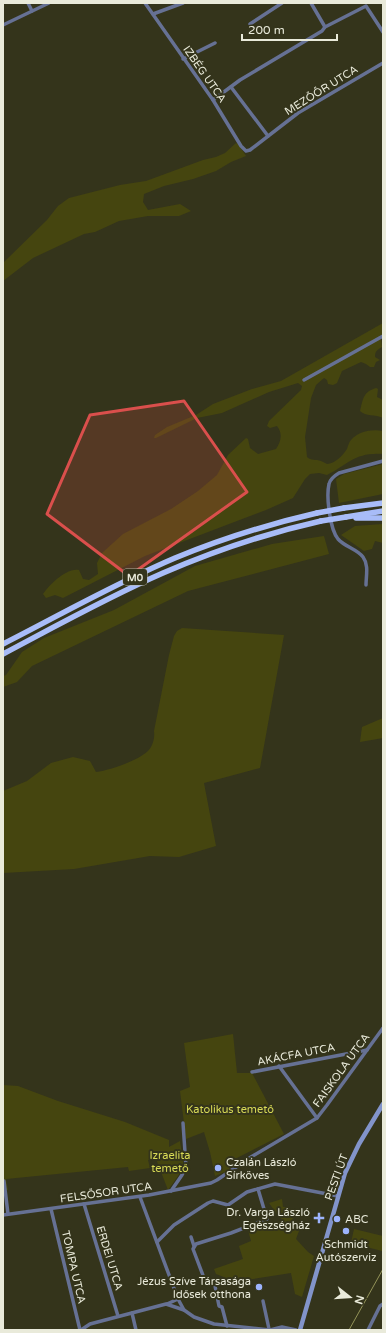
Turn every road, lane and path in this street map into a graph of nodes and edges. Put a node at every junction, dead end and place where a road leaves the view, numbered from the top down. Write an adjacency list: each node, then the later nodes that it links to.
1 (28, 3): 7 (street)
2 (49, 3): 7 (street)
3 (145, 3): 8 (street, IZBÉG UTCA)
4 (183, 3): 8 (street)
5 (282, 3): 9 (street)
6 (311, 3): 11 (street)
7 (32, 11): 10 (street)
8 (153, 14): 14 (street, IZBÉG UTCA)
9 (250, 24)
10 (3, 25)
11 (325, 27): 12 (street); 16 (street)
12 (383, 32)
13 (215, 43): 14 (street)
14 (183, 59): 17 (street, IZBÉG UTCA)
15 (383, 62): 18 (street, MEZŐŐR UTCA)
16 (231, 87): 17 (street); 18 (street)
17 (213, 100): 19 (street, IZBÉG UTCA)
18 (268, 136): 19 (street, MEZŐŐR UTCA)
19 (250, 150)
20 (383, 336): 21 (street)
21 (304, 380)
22 (383, 461): 29 (street)
23 (383, 499): 25 (highway)
24 (383, 503): 25 (highway, M0)
25 (370, 504): 30 (highway, M0, bridge)
26 (383, 511): 27 (highway, M0)
27 (346, 517): 28 (highway); 31 (highway, M0, bridge)
28 (383, 518)
29 (366, 585)
30 (3, 644)
31 (3, 654)
32 (383, 1028): 33 (street, FAISKOLA UTCA)
33 (367, 1050): 34 (street, AKÁCFA UTCA); 37 (street, FAISKOLA UTCA)
34 (279, 1066): 35 (street, AKÁCFA UTCA); 37 (street)
35 (252, 1072)
36 (383, 1104): 43 (main road, PESTI ÚT)
37 (316, 1118): 40 (street, FAISKOLA UTCA)
38 (183, 1123): 42 (street)
39 (4, 1181): 47 (street)
40 (211, 1183): 42 (street, FELSŐSOR UTCA)
41 (258, 1189): 43 (street); 50 (street); 51 (street)
42 (171, 1191): 44 (street, FELSŐSOR UTCA)
43 (338, 1196): 64 (main road, PESTI ÚT)
44 (140, 1197): 45 (street, FELSŐSOR UTCA); 50 (street)
45 (84, 1204): 46 (street, FELSŐSOR UTCA); 58 (street, ERDEI UTCA)
46 (51, 1209): 47 (street, FELSŐSOR UTCA); 60 (street, TOMPA UTCA)
47 (8, 1214): 48 (street, FELSŐSOR UTCA)
48 (3, 1215)
49 (191, 1237): 51 (street)
50 (156, 1242): 52 (street)
51 (194, 1246): 59 (street)
52 (178, 1299): 54 (street); 56 (street)
53 (263, 1301): 62 (street)
54 (166, 1304): 56 (street); 57 (street)
55 (383, 1304): 65 (street)
56 (184, 1310): 59 (street)
57 (132, 1313): 58 (street); 61 (street)
58 (118, 1316): 60 (street)
59 (227, 1326): 62 (street)
60 (80, 1330)
61 (136, 1330)
62 (270, 1330): 63 (street)
63 (296, 1330)
64 (300, 1330)
65 (368, 1330)

